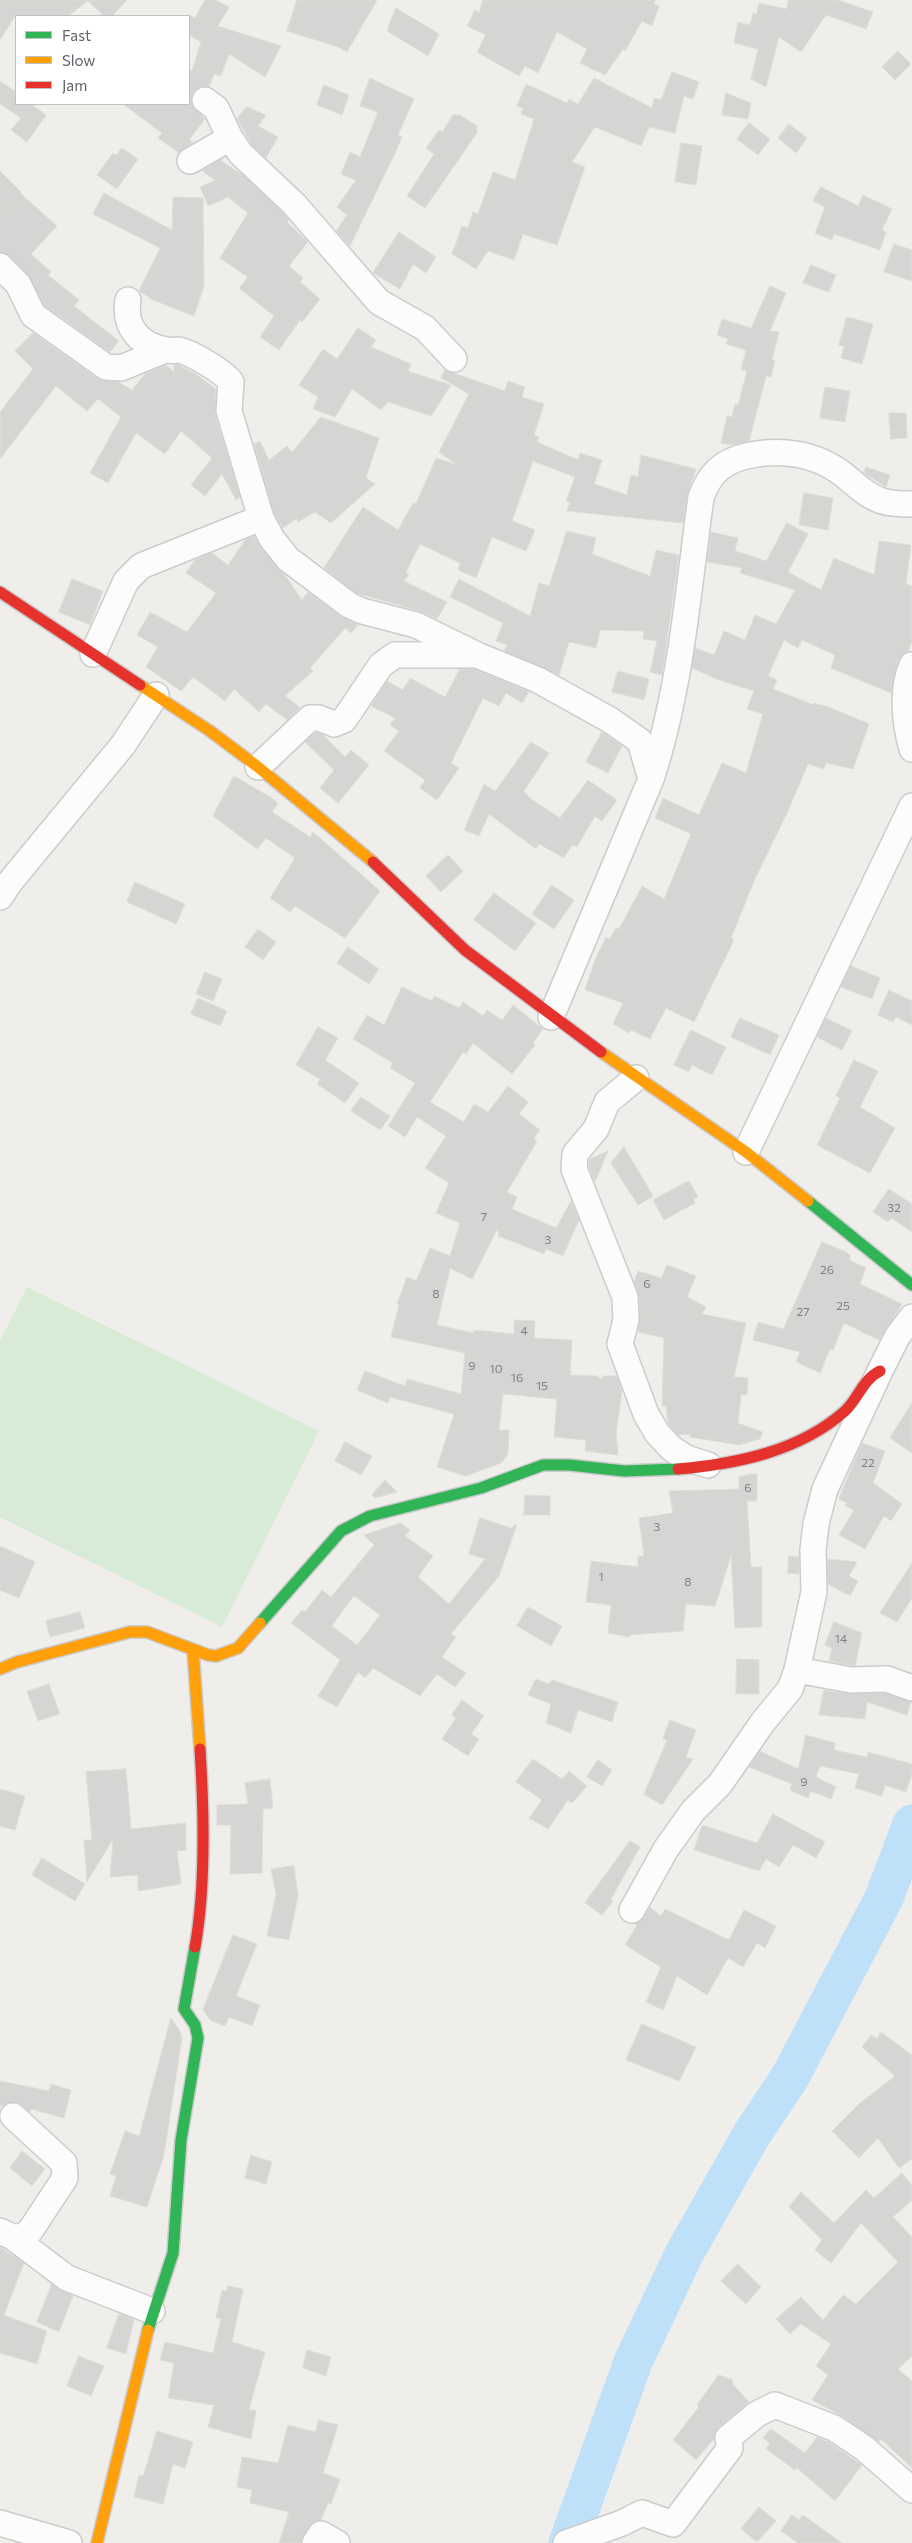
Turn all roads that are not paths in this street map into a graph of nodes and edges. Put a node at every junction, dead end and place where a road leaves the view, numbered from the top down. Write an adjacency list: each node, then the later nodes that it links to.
1 (205, 100): 2 (street)
2 (230, 138): 3 (street); 7 (street)
3 (190, 160)
4 (0, 266): 6 (street)
5 (128, 300): 6 (street)
6 (165, 350): 9 (street)
7 (454, 360)
8 (912, 504): 17 (street)
9 (261, 518): 11 (street); 12 (street)
10 (0, 592): 11 (street)
11 (93, 654): 14 (street)
12 (477, 655): 16 (street); 17 (street)
13 (912, 665): 15 (street)
14 (156, 695): 16 (street); 19 (street)
15 (912, 750)
16 (258, 767): 20 (street)
17 (650, 779): 20 (street)
18 (912, 806): 22 (street)
19 (0, 898)
20 (551, 1017): 21 (street)
21 (636, 1078): 22 (street); 26 (street)
22 (746, 1152): 23 (street)
23 (912, 1285)
24 (912, 1317): 25 (street)
25 (880, 1371): 26 (street); 29 (street)
26 (708, 1465): 27 (street)
27 (194, 1650): 28 (street); 34 (street)
28 (0, 1669)
29 (797, 1670): 30 (street); 31 (street)
30 (912, 1688)
31 (632, 1910)
32 (13, 2116): 33 (street)
33 (7, 2235): 34 (street)
34 (152, 2311): 38 (street)
35 (912, 2490): 41 (street)
36 (0, 2523): 37 (street)
37 (69, 2543)
38 (96, 2543)
39 (315, 2543): 40 (street)
40 (337, 2543)
41 (566, 2543)

